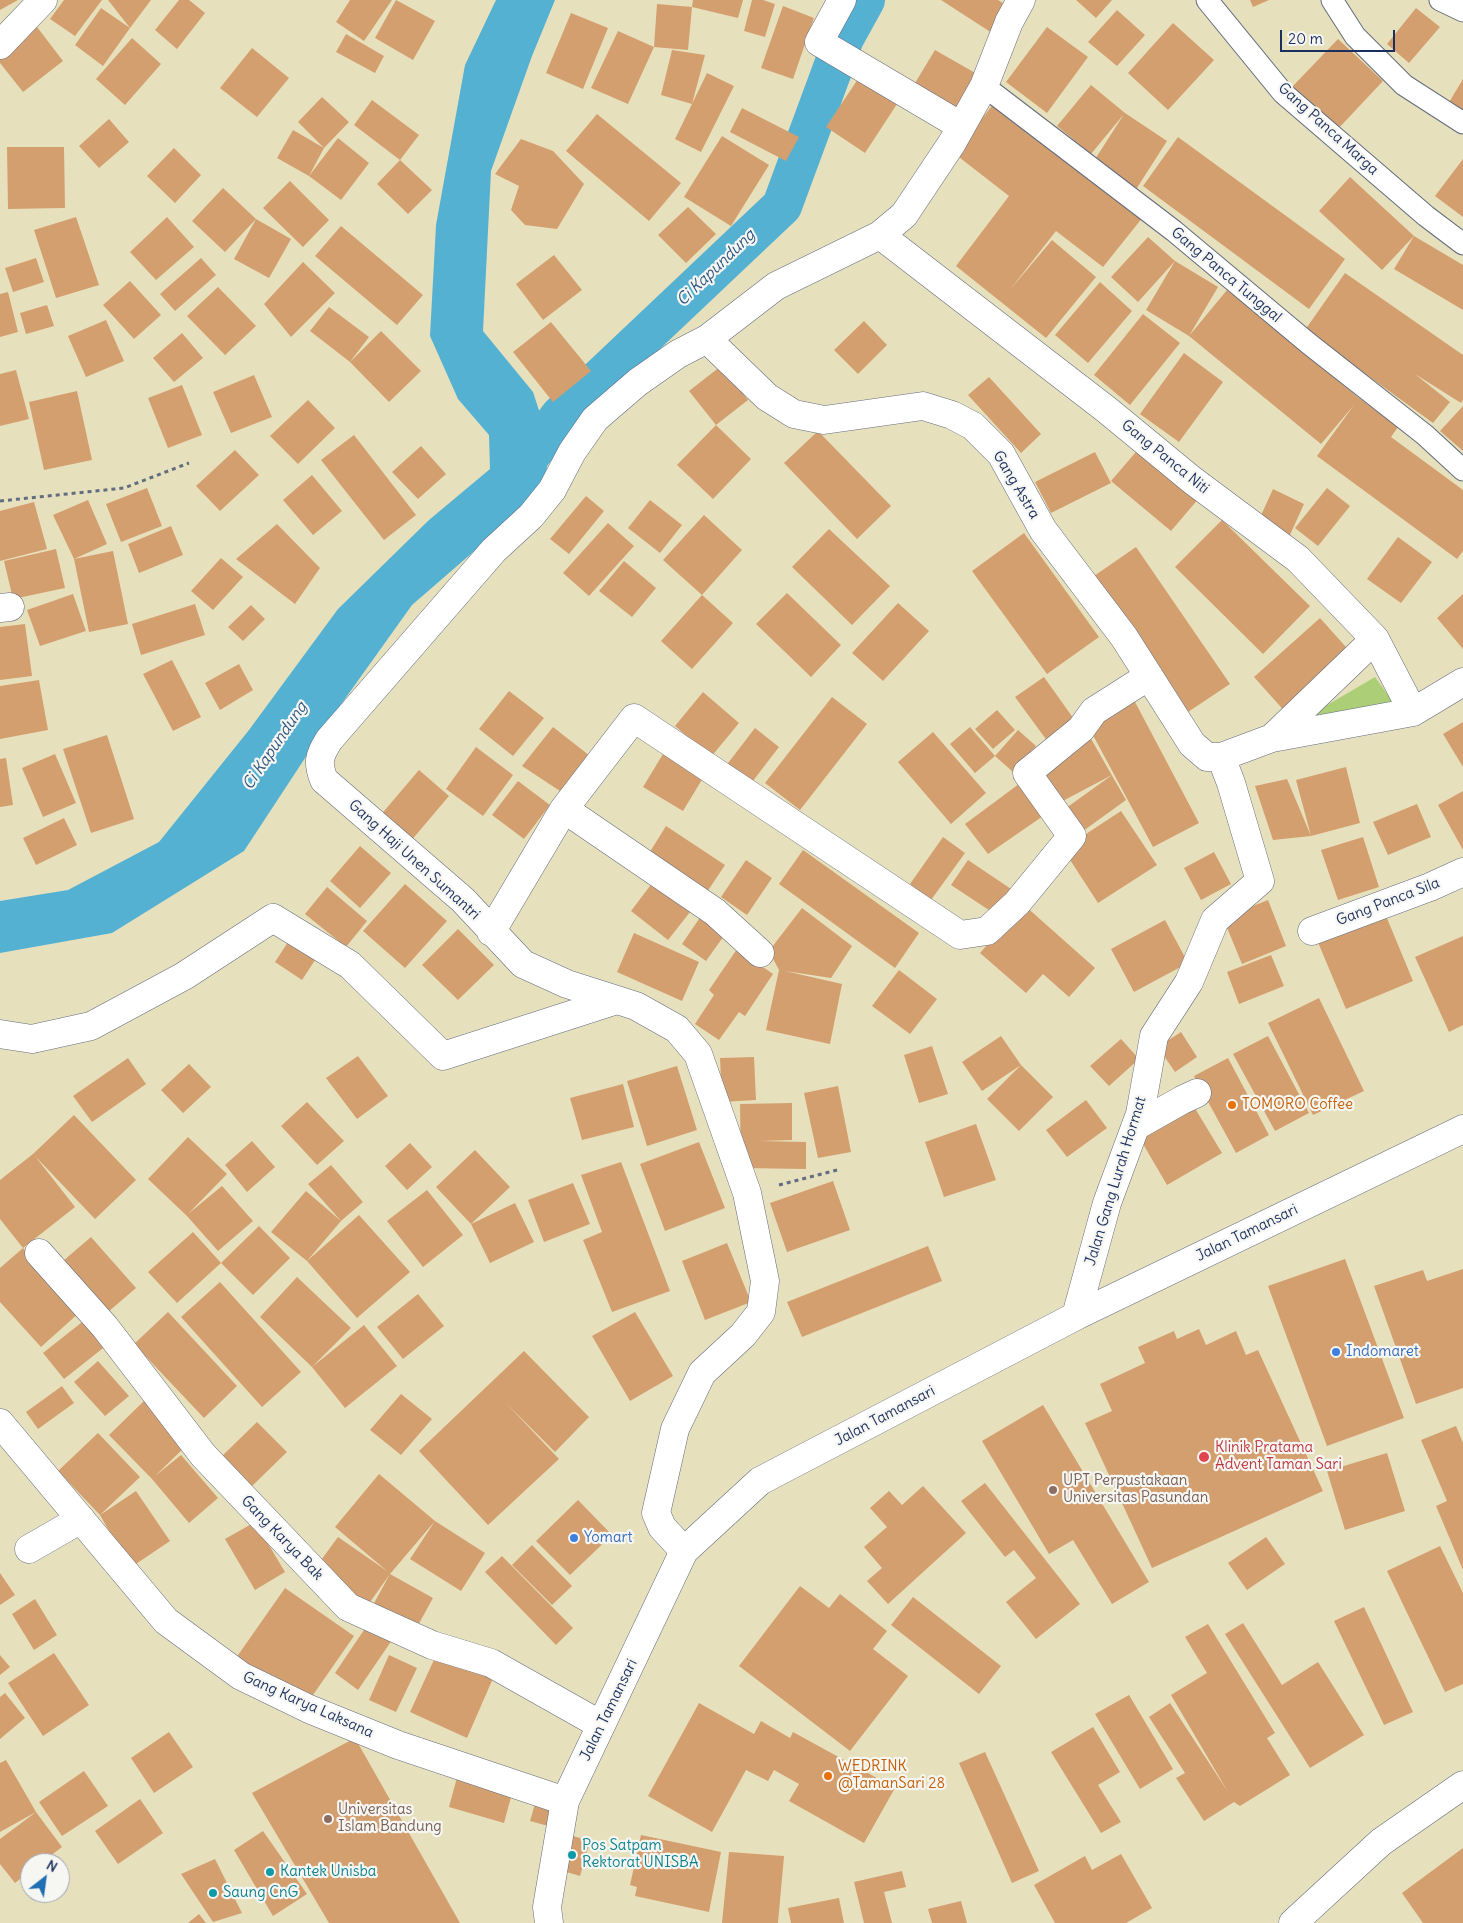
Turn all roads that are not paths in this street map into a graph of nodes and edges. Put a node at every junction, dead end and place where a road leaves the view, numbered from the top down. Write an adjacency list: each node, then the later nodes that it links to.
1 (43, 0): 8 (street)
2 (842, 0): 11 (street)
3 (1020, 0): 9 (street)
4 (1207, 0): 13 (lane, Gang Panca Marga)
5 (1332, 0): 10 (lane)
6 (1440, 0): 7 (lane)
7 (1463, 12)
8 (0, 45)
9 (984, 86): 11 (street); 15 (lane, Gang Panca Tunggal)
10 (1463, 123)
11 (961, 126): 12 (street)
12 (880, 235): 14 (street); 16 (street, Gang Panca Niti)
13 (1463, 244)
14 (707, 339): 17 (street, Gang Astra); 25 (street, Gang Haji Unen Sumantri)
15 (1463, 470)
16 (1375, 640): 19 (street, Gang Panca Niti); 20 (street)
17 (1149, 676): 21 (street, Gang Astra); 22 (street)
18 (1463, 682): 19 (street)
19 (1413, 712): 20 (street)
20 (1272, 738): 21 (street)
21 (1221, 757): 30 (street, Jalan Gang Lurah Hormat)
22 (564, 809): 25 (street); 26 (street)
23 (1463, 872): 24 (street, Gang Panca Sila)
24 (1312, 931)
25 (491, 932): 27 (street, Gang Haji Unen Sumantri)
26 (760, 953)
27 (618, 1000): 28 (street); 37 (street, Gang Haji Unen Sumantri)
28 (0, 1034)
29 (1197, 1093): 30 (street)
30 (1136, 1126): 33 (street, Jalan Gang Lurah Hormat)
31 (1463, 1129): 33 (street, Jalan Tamansari)
32 (39, 1253): 38 (street, Gang Karya Bak)
33 (1076, 1316): 37 (street, Jalan Tamansari)
34 (0, 1423): 35 (street, Gang Karya Laksana)
35 (81, 1518): 36 (street); 40 (street, Gang Karya Laksana)
36 (29, 1549)
37 (684, 1551): 38 (street, Jalan Tamansari)
38 (601, 1726): 40 (street, Jalan Tamansari)
39 (1463, 1785): 42 (street)
40 (565, 1801): 41 (street, Jalan Tamansari)
41 (549, 1923)
42 (1293, 1923)

